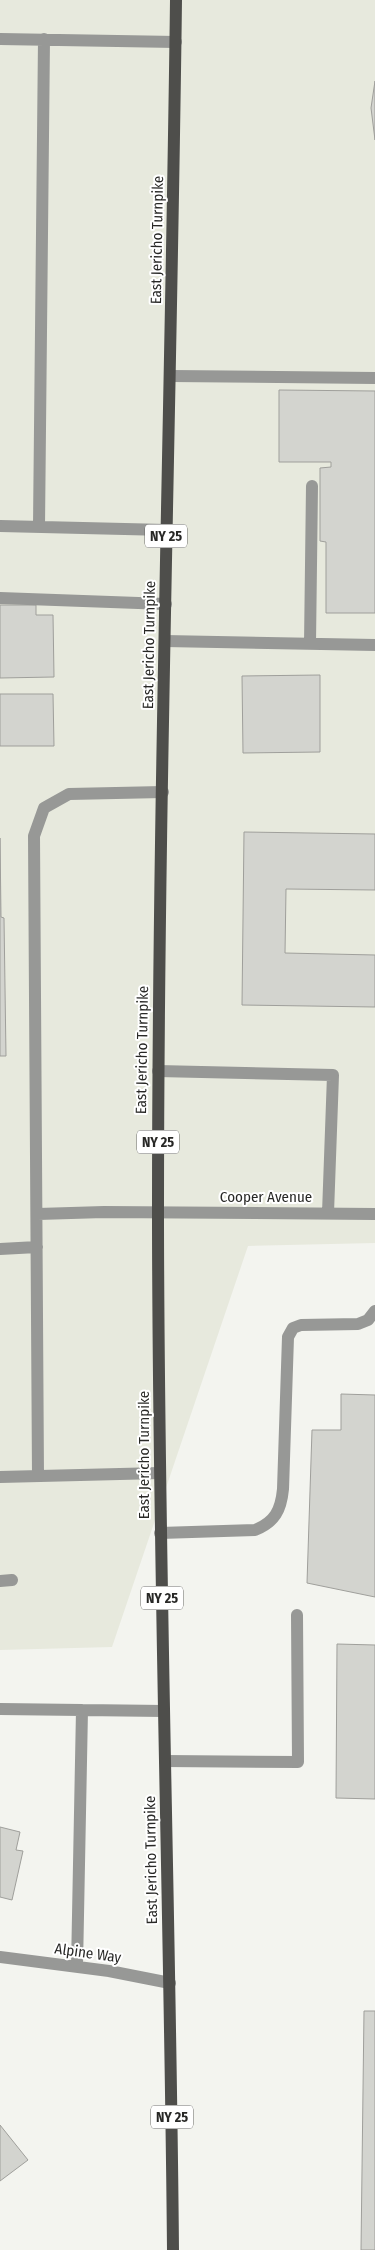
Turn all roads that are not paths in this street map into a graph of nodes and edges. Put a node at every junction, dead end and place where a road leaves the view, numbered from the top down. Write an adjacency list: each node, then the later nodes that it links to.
1 (176, 0): 4 (main road, East Jericho Turnpike / NY 25)
2 (0, 39): 3 (street)
3 (44, 39): 4 (street); 9 (street)
4 (176, 42): 5 (main road, East Jericho Turnpike / NY 25)
5 (171, 376): 6 (street); 10 (main road, East Jericho Turnpike / NY 25)
6 (375, 378)
7 (312, 486): 14 (street)
8 (0, 526): 9 (street)
9 (39, 526): 10 (street)
10 (166, 530): 12 (main road, East Jericho Turnpike / NY 25)
11 (0, 598): 12 (street)
12 (166, 604): 13 (main road, East Jericho Turnpike / NY 25)
13 (165, 641): 14 (street); 16 (main road, East Jericho Turnpike / NY 25)
14 (310, 644): 15 (street)
15 (375, 645)
16 (163, 792): 17 (main road, East Jericho Turnpike / NY 25); 20 (street)
17 (158, 1071): 18 (main road, East Jericho Turnpike / NY 25); 19 (street)
18 (158, 1212): 19 (street, Cooper Avenue); 20 (street, Cooper Avenue); 25 (main road, East Jericho Turnpike / NY 25)
19 (328, 1213): 21 (street, Cooper Avenue)
20 (38, 1214): 22 (street)
21 (375, 1214)
22 (37, 1247): 23 (street); 26 (street)
23 (0, 1249)
24 (375, 1311): 28 (street)
25 (160, 1473): 26 (street); 28 (main road, East Jericho Turnpike / NY 25)
26 (38, 1476): 27 (street)
27 (0, 1477)
28 (160, 1534): 32 (main road, East Jericho Turnpike / NY 25)
29 (297, 1615): 33 (street)
30 (0, 1709): 31 (street)
31 (82, 1710): 32 (street); 35 (street)
32 (164, 1711): 33 (main road, East Jericho Turnpike / NY 25)
33 (165, 1761): 36 (main road, East Jericho Turnpike / NY 25)
34 (0, 1957): 35 (street, Alpine Way)
35 (77, 1967): 36 (street, Alpine Way)
36 (170, 1983): 37 (main road, East Jericho Turnpike / NY 25)
37 (173, 2250)

